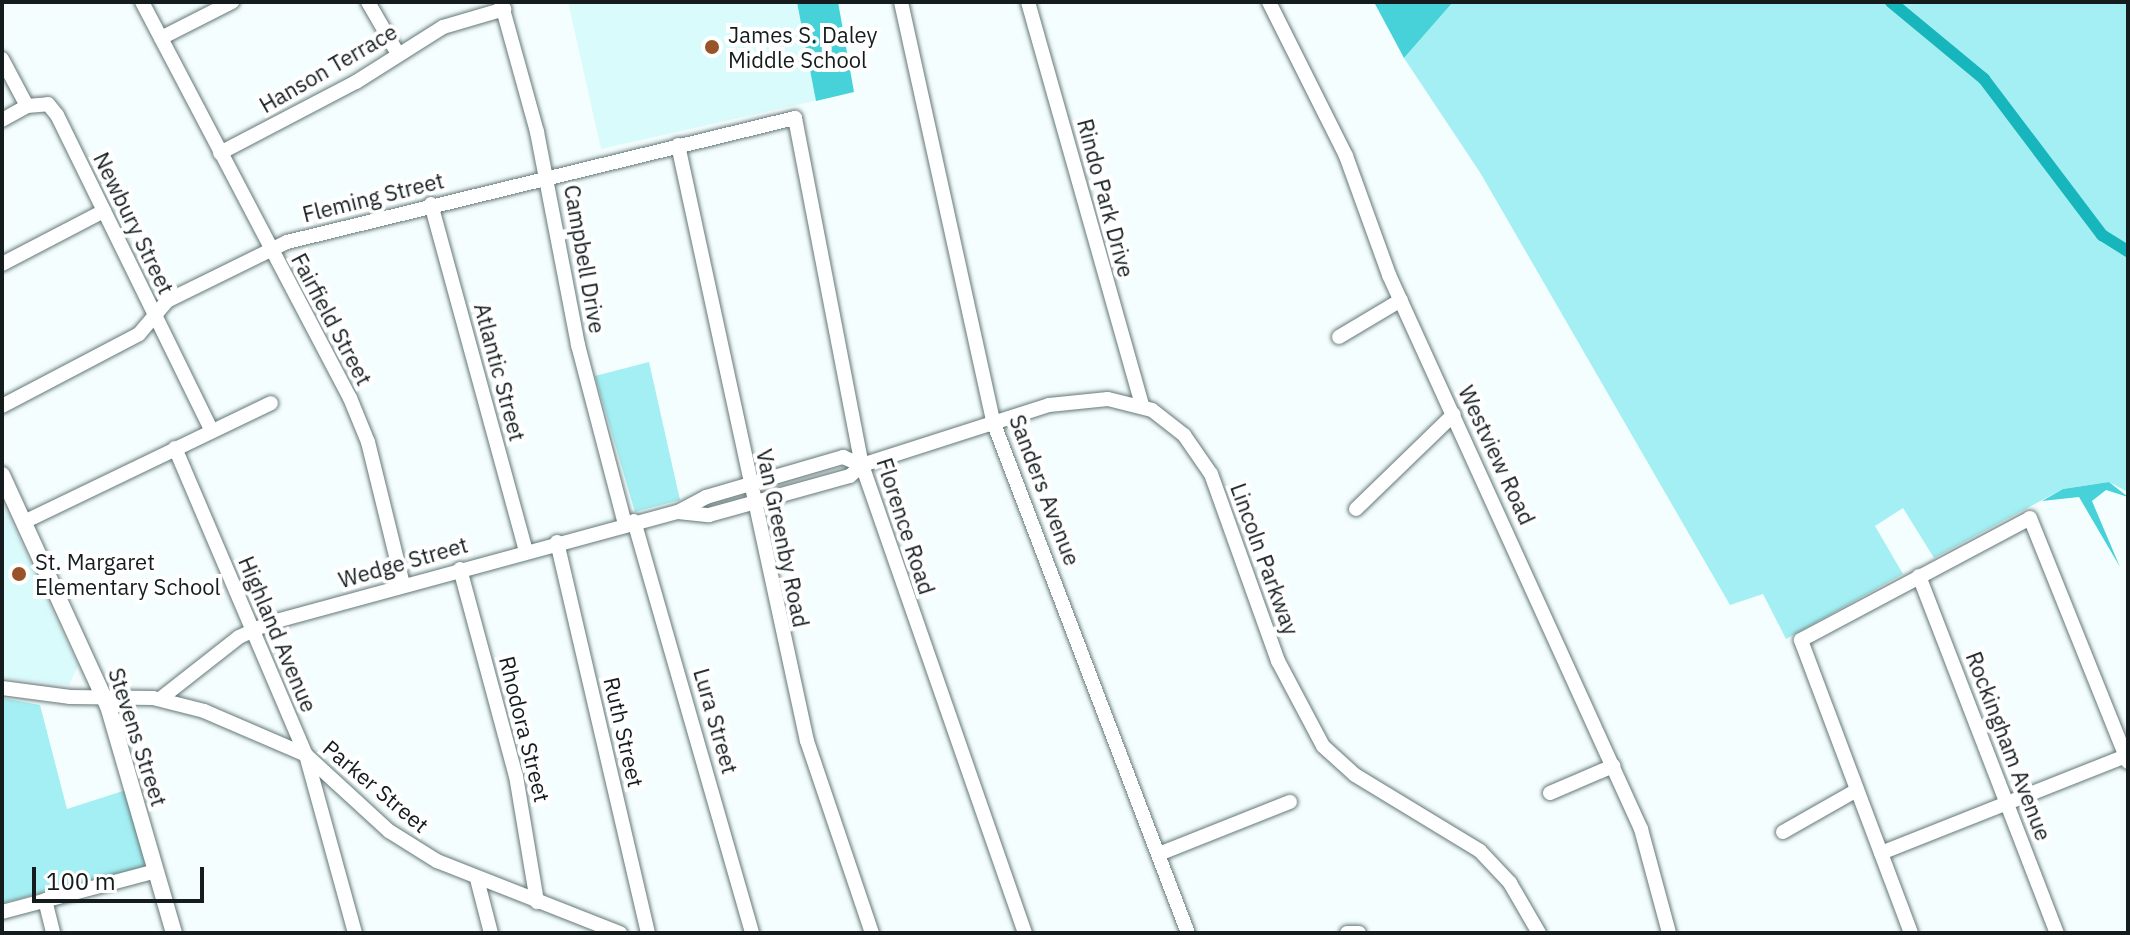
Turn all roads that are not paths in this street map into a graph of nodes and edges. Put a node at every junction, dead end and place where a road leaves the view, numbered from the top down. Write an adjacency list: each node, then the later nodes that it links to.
1 (142, 2): 8 (street, Fairfield Street)
2 (232, 2): 8 (street)
3 (368, 2): 9 (street)
4 (901, 2): 28 (street, Sanders Avenue)
5 (1028, 2): 25 (street, Rindo Park Drive)
6 (1269, 2): 21 (street, Westview Road)
7 (503, 5): 9 (street, Hanson Terrace); 16 (street, Campbell Drive)
8 (161, 38): 15 (street, Fairfield Street)
9 (398, 54): 15 (street, Hanson Terrace)
10 (2, 59): 11 (street)
11 (27, 106): 13 (street); 18 (street, Newbury Street)
12 (795, 118): 14 (street, Fleming Street); 31 (street, Florence Road)
13 (2, 120)
14 (678, 145): 16 (street, Fleming Street); 33 (street, Van Greenby Road)
15 (220, 153): 19 (street, Fairfield Street)
16 (547, 176): 17 (street, Fleming Street); 38 (street, Campbell Drive)
17 (431, 204): 19 (street, Fleming Street); 40 (street, Atlantic Street)
18 (104, 211): 20 (street); 22 (street, Newbury Street)
19 (270, 248): 22 (street, Fleming Street); 43 (street, Fairfield Street)
20 (2, 264)
21 (1401, 300): 23 (street); 27 (street, Westview Road)
22 (153, 313): 26 (street, Fleming Street); 29 (street, Newbury Street)
23 (1339, 337)
24 (271, 403): 29 (street)
25 (1142, 405): 28 (street); 73 (street, Lincoln Parkway)
26 (2, 406)
27 (1454, 414): 35 (street); 50 (street, Westview Road)
28 (994, 424): 31 (street); 57 (street, Sanders Avenue)
29 (212, 431): 30 (street)
30 (175, 448): 37 (street); 44 (street, Highland Avenue)
31 (862, 465): 33 (street); 34 (street); 71 (street, Florence Road)
32 (2, 475): 37 (main road, Stevens Street)
33 (749, 485): 34 (street, Van Greenby Road); 36 (street, Wedge Street)
34 (752, 503): 36 (street, Wedge Street); 70 (street, Van Greenby Road)
35 (1356, 509)
36 (678, 512): 38 (street, Wedge Street)
37 (24, 522): 46 (main road, Stevens Street)
38 (630, 522): 39 (street, Wedge Street); 69 (street, Lura Street)
39 (557, 542): 40 (street, Wedge Street); 68 (street, Ruth Street)
40 (526, 551): 41 (street, Wedge Street)
41 (460, 569): 43 (street, Wedge Street); 61 (street, Rhodora Street)
42 (1919, 576): 49 (street); 51 (street); 54 (street, Rockingham Avenue)
43 (403, 585): 44 (street, Wedge Street)
44 (252, 630): 47 (street, Wedge Street); 48 (street, Highland Avenue)
45 (2, 688): 46 (street, Parker Street)
46 (105, 697): 47 (street, Parker Street); 58 (main road, Stevens Street)
47 (160, 699): 48 (street, Parker Street)
48 (306, 755): 59 (street, Parker Street); 65 (street, Highland Avenue)
49 (2127, 758): 54 (street)
50 (1613, 766): 52 (street); 74 (street, Westview Road)
51 (1857, 790): 55 (street); 56 (street)
52 (1550, 793)
53 (1290, 802): 57 (street)
54 (2007, 803): 56 (street); 76 (street, Rockingham Avenue)
55 (1783, 832)
56 (1881, 853): 75 (street)
57 (1159, 854): 72 (street, Sanders Avenue)
58 (156, 871): 60 (street); 64 (main road, Stevens Street)
59 (477, 879): 61 (street, Parker Street); 66 (street)
60 (45, 900): 62 (street); 63 (street)
61 (537, 902): 67 (street, Parker Street)
62 (2, 912)
63 (53, 933)
64 (174, 933)
65 (355, 933)
66 (491, 933)
67 (620, 933)
68 (648, 933)
69 (752, 933)
70 (872, 933)
71 (1025, 933)
72 (1188, 933)
73 (1539, 933)
74 (1669, 933)
75 (1911, 933)
76 (2057, 933)

